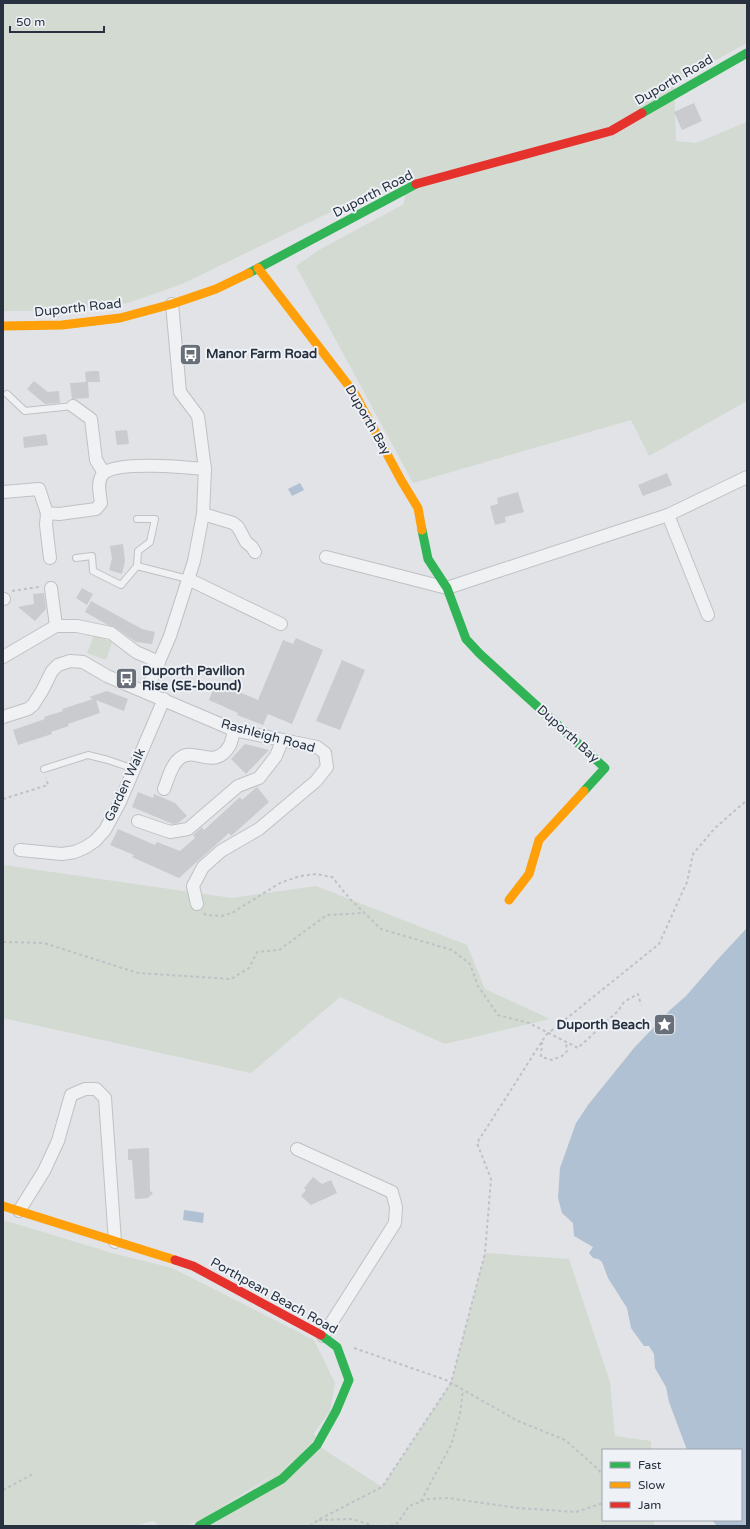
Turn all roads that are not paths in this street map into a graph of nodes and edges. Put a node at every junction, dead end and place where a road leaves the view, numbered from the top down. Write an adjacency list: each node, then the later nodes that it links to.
1 (747, 53): 2 (street, Duporth Road)
2 (258, 268): 3 (street, Duporth Road); 22 (street, Duporth Bay)
3 (172, 304): 4 (street, Duporth Road); 7 (street)
4 (3, 326)
5 (7, 394): 6 (lane)
6 (73, 406): 8 (street)
7 (205, 469): 8 (street); 12 (street)
8 (104, 473): 11 (street)
9 (747, 477): 13 (street)
10 (3, 492): 11 (street)
11 (47, 513): 17 (street)
12 (203, 514): 15 (street); 20 (street)
13 (668, 515): 22 (street); 23 (street)
14 (137, 520): 19 (lane)
15 (255, 552)
16 (326, 557): 22 (street)
17 (50, 558)
18 (76, 558): 19 (lane)
19 (137, 566): 20 (lane)
20 (188, 579): 24 (street); 27 (street)
21 (51, 588): 25 (street)
22 (447, 588): 38 (street, Duporth Bay)
23 (708, 615)
24 (281, 624)
25 (56, 626): 26 (street); 27 (street)
26 (3, 657)
27 (159, 662): 28 (street)
28 (146, 692): 29 (street, Rashleigh Road); 30 (street, Rashleigh Road)
29 (164, 699): 31 (street, Rashleigh Road); 34 (street, Garden Walk)
30 (3, 717)
31 (234, 730): 32 (street, Rashleigh Road); 35 (street)
32 (282, 741): 36 (street); 39 (street, Rashleigh Road)
33 (44, 769): 34 (lane)
34 (134, 769): 37 (street, Garden Walk)
35 (164, 789)
36 (138, 821)
37 (20, 850)
38 (509, 900)
39 (197, 904)
40 (297, 1150): 44 (street)
41 (3, 1206): 42 (street, Porthpean Beach Road)
42 (20, 1211): 43 (street, Porthpean Beach Road); 43 (street)
43 (115, 1242): 44 (street, Porthpean Beach Road)
44 (323, 1336): 45 (street, Porthpean Beach Road)
45 (199, 1526)

